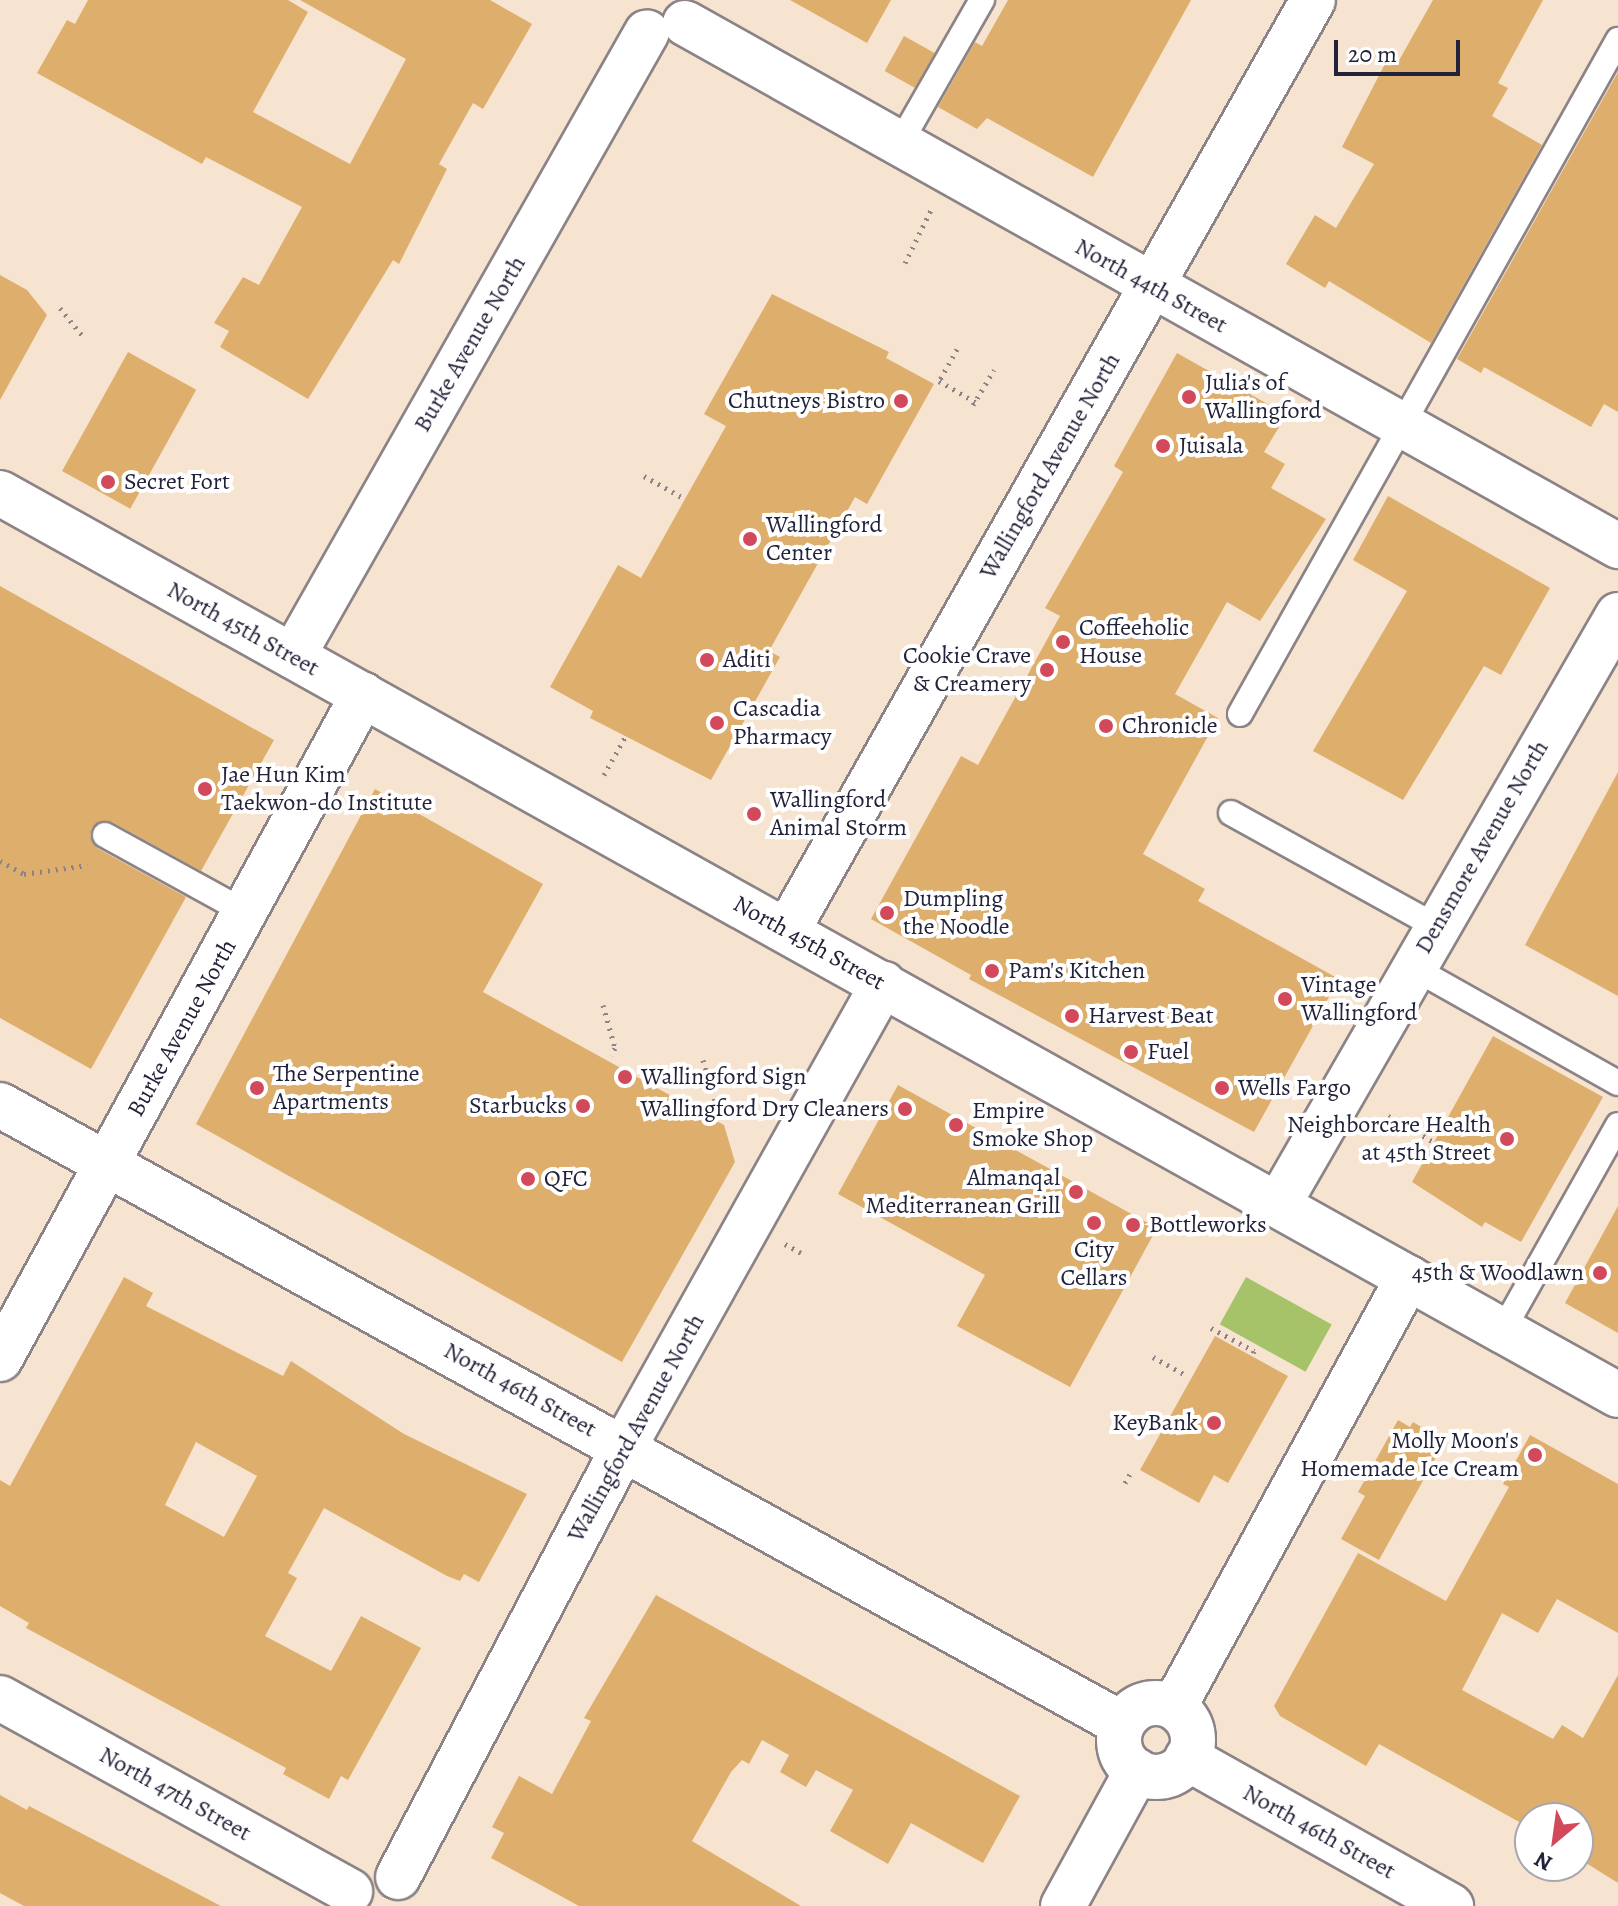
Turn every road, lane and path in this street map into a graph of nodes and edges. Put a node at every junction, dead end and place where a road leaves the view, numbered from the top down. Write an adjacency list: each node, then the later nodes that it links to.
1 (982, 0): 5 (lane)
2 (1313, 0): 8 (street, Wallingford Avenue North)
3 (664, 14): 5 (street, North 44th Street); 19 (street, Burke Avenue North)
4 (1618, 40): 13 (lane)
5 (900, 143): 8 (street, North 44th Street)
6 (932, 208): 7 (path)
7 (905, 263)
8 (1151, 286): 13 (street, North 44th Street); 30 (street, Wallingford Avenue North)
9 (60, 308): 10 (path)
10 (84, 338)
11 (957, 349): 12 (path)
12 (994, 370)
13 (1399, 424): 17 (street, North 44th Street); 21 (lane)
14 (644, 476): 16 (path)
15 (0, 493): 19 (street, North 45th Street)
16 (685, 499)
17 (1618, 546)
18 (1618, 615): 29 (street, Densmore Avenue North)
19 (293, 656): 20 (street, North 45th Street)
20 (363, 695): 28 (street, Burke Avenue North); 30 (street, North 45th Street)
21 (1240, 714)
22 (625, 737): 23 (path)
23 (604, 775)
24 (1231, 813): 29 (lane)
25 (105, 835): 28 (lane)
26 (0, 861): 27 (path)
27 (95, 866)
28 (245, 912): 42 (street, Burke Avenue North)
29 (1436, 926): 31 (street, Densmore Avenue North)
30 (787, 931): 32 (street, North 45th Street)
31 (1412, 967): 36 (lane); 43 (street, Densmore Avenue North)
32 (883, 984): 43 (street, North 45th Street); 54 (street, Wallingford Avenue North)
33 (603, 1005): 34 (path)
34 (611, 1055)
35 (703, 1060): 38 (path)
36 (1618, 1083)
37 (0, 1105): 42 (street, North 46th Street)
38 (712, 1111)
39 (1388, 1116): 41 (path)
40 (1618, 1125): 48 (lane)
41 (1432, 1141)
42 (108, 1164): 51 (street, Burke Avenue North); 54 (street, North 46th Street)
43 (1278, 1205): 46 (street, North 45th Street)
44 (784, 1243): 45 (path)
45 (803, 1254)
46 (1408, 1278): 48 (street, North 45th Street); 58 (street)
47 (1211, 1328): 49 (path)
48 (1503, 1330): 53 (street, North 45th Street)
49 (1252, 1356)
50 (1153, 1357): 52 (path)
51 (0, 1359)
52 (1185, 1375)
53 (1618, 1395)
54 (624, 1447): 59 (street, North 46th Street); 62 (street, Wallingford Avenue North)
55 (1130, 1474): 56 (path)
56 (1125, 1483)
57 (0, 1698): 63 (street, North 47th Street)
58 (1174, 1707): 59 (street); 60 (street)
59 (1122, 1724): 61 (street)
60 (1187, 1758): 61 (street); 65 (street, North 46th Street)
61 (1137, 1771): 64 (street)
62 (408, 1891): 63 (street)
63 (348, 1898)
64 (1063, 1906)
65 (1451, 1906)

